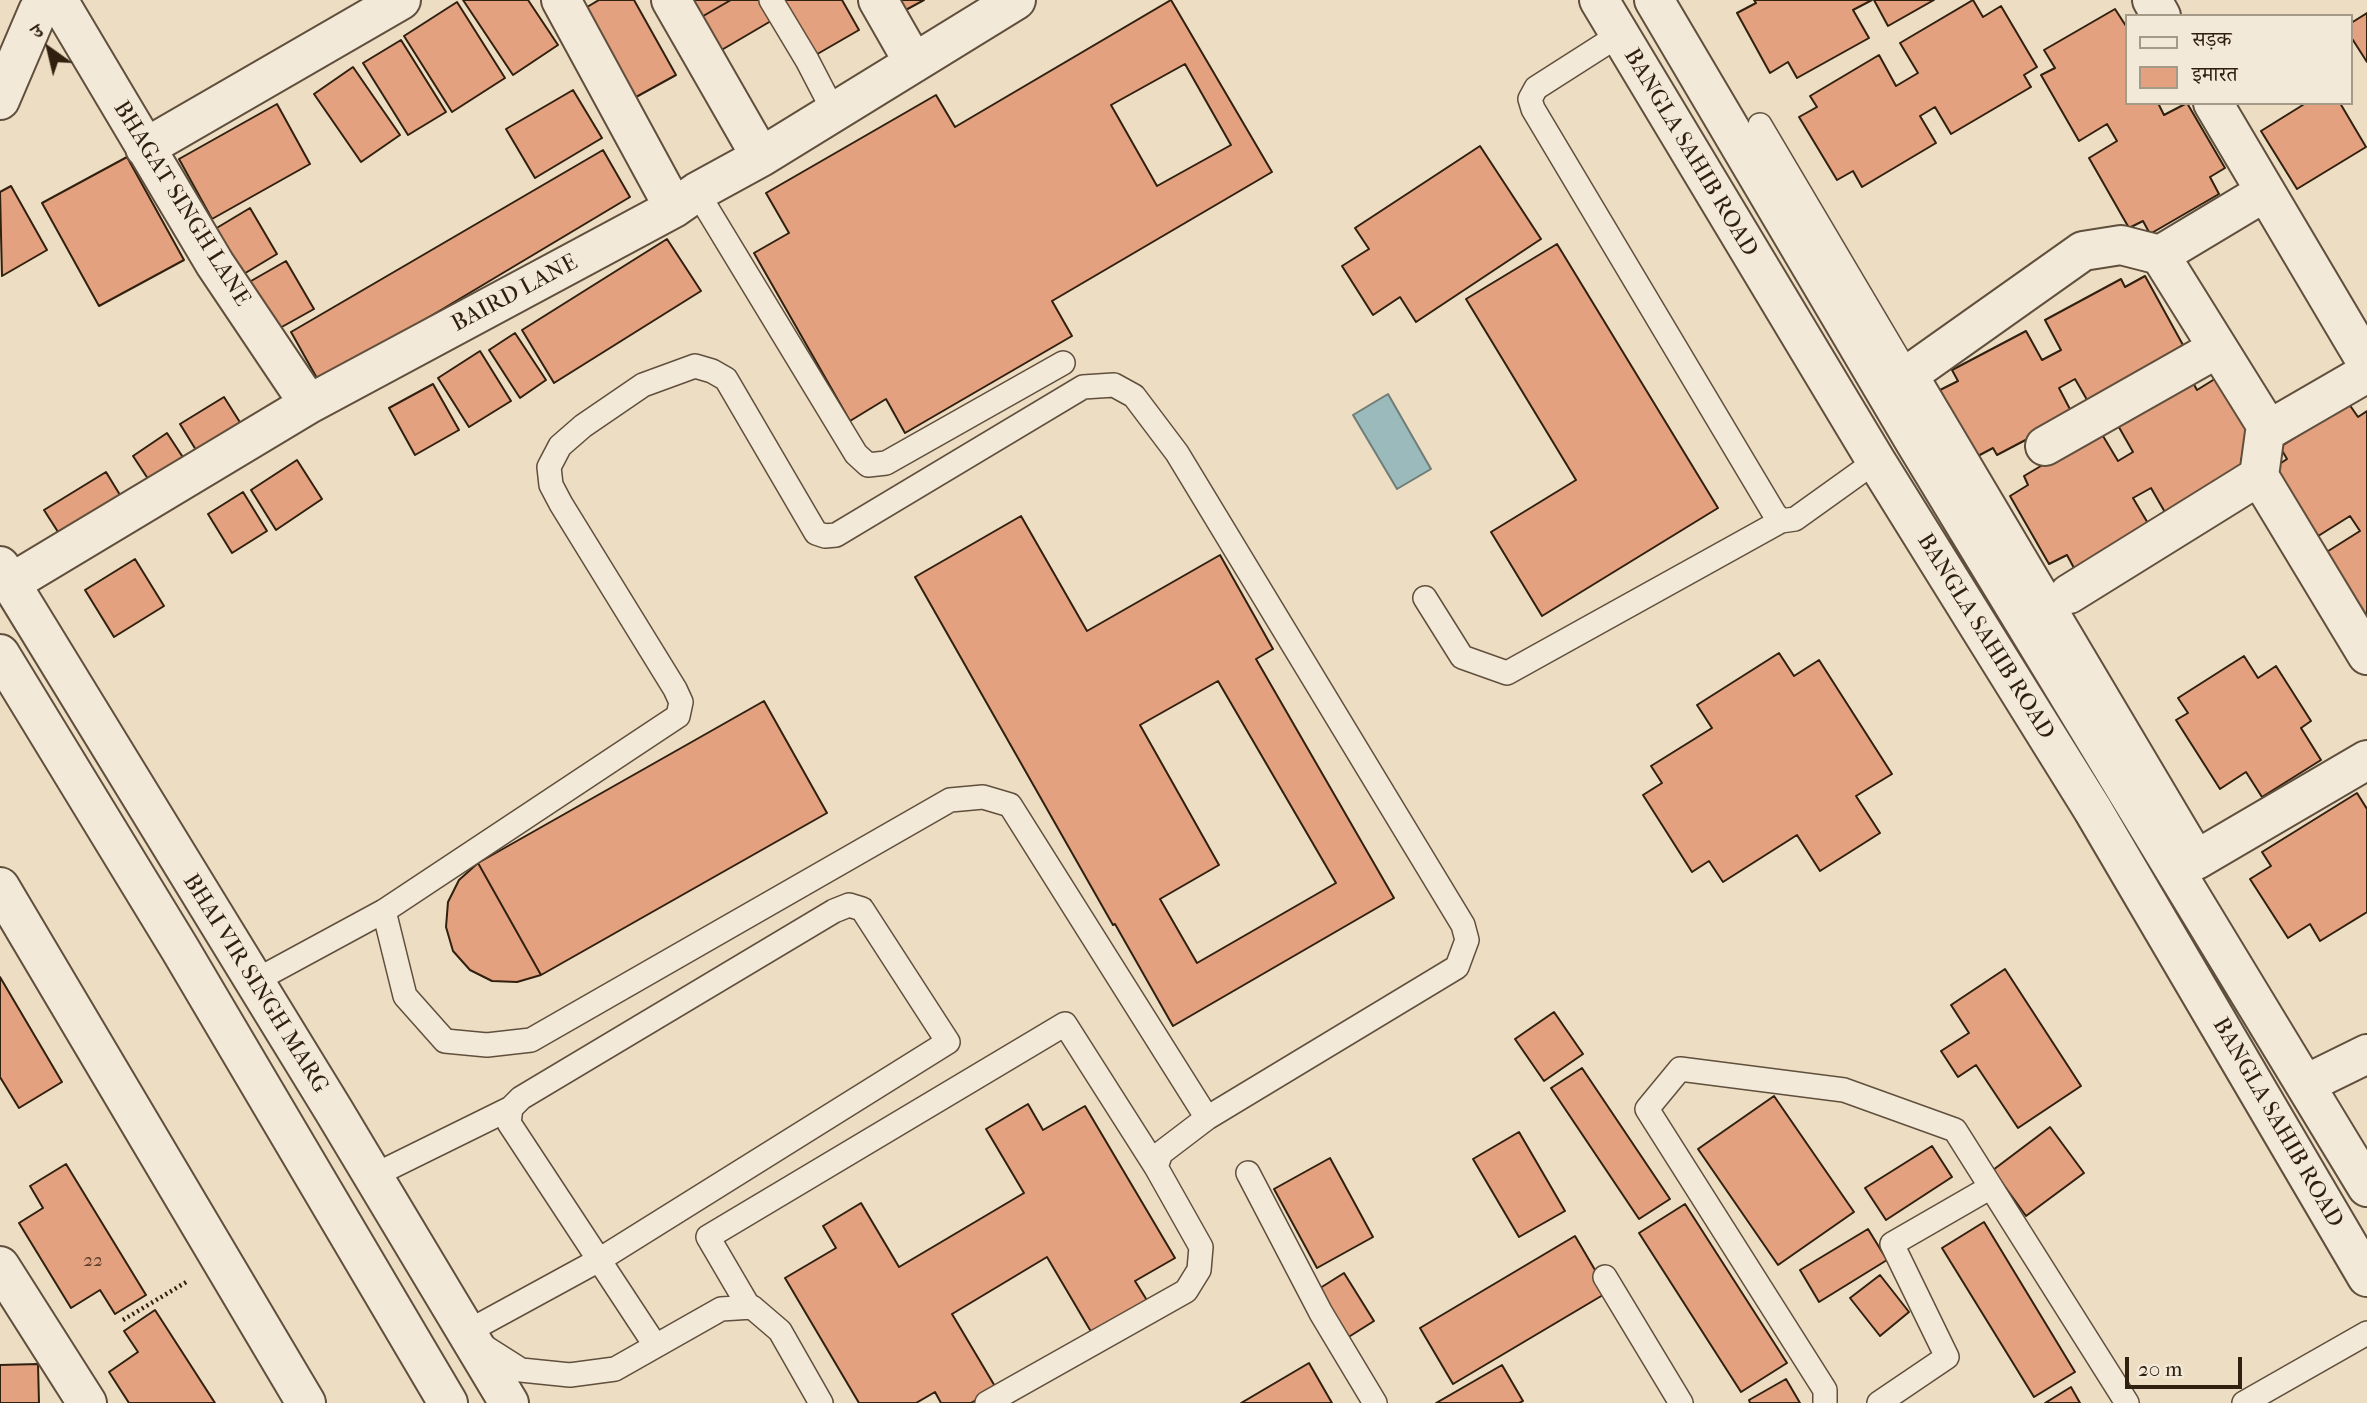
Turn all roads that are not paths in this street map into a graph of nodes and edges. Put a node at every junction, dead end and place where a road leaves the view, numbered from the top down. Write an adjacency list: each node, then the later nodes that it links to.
1 (46, 0): 13 (street)
2 (58, 0): 17 (street, BHAGAT SINGH LANE)
3 (401, 0): 17 (street)
4 (561, 0): 20 (street)
5 (671, 0): 18 (street)
6 (771, 0): 15 (lane)
7 (878, 0): 12 (street)
8 (1599, 0): 11 (street, BANGLA SAHIB ROAD)
9 (1654, 0): 43 (street, BANGLA SAHIB ROAD)
10 (1000, 4): 12 (street, BAIRD LANE)
11 (1619, 35): 30 (street, BANGLA SAHIB ROAD); 32 (lane)
12 (914, 63): 15 (street, BAIRD LANE)
13 (0, 100)
14 (2214, 105): 19 (street)
15 (834, 112): 18 (street, BAIRD LANE)
16 (1760, 125): 26 (lane)
17 (145, 148): 27 (street, BHAGAT SINGH LANE)
18 (761, 157): 20 (street, BAIRD LANE)
19 (2266, 192): 21 (street); 24 (street)
20 (686, 200): 23 (lane); 27 (street, BAIRD LANE)
21 (2160, 255): 22 (street); 26 (street)
22 (2218, 348): 28 (street); 29 (street)
23 (1063, 363)
24 (2367, 363)
25 (2367, 373): 28 (street)
26 (1908, 375): 38 (street)
27 (309, 404): 33 (street, BAIRD LANE)
28 (2269, 430): 31 (street)
29 (2045, 446)
30 (1876, 461): 32 (lane); 54 (street, BANGLA SAHIB ROAD)
31 (2259, 476): 34 (street); 37 (street)
32 (1781, 521): 35 (lane)
33 (5, 574): 41 (street, BHAI VIR SINGH MARG)
34 (2069, 594)
35 (1425, 598)
36 (0, 654): 61 (street, BHAI VIR SINGH MARG)
37 (2367, 655)
38 (2367, 761)
39 (0, 887): 60 (street)
40 (384, 911): 41 (lane); 45 (lane); 45 (lane)
41 (253, 982): 48 (street, BHAI VIR SINGH MARG)
42 (2367, 1054): 43 (street)
43 (2306, 1084): 50 (street, BANGLA SAHIB ROAD)
44 (512, 1108): 48 (lane); 51 (lane); 51 (lane)
45 (1207, 1118): 46 (lane)
46 (1156, 1167): 55 (lane); 64 (lane)
47 (1248, 1173): 65 (lane)
48 (373, 1176): 57 (street, BHAI VIR SINGH MARG)
49 (1991, 1187): 67 (lane); 68 (lane); 69 (lane)
50 (2367, 1187)
51 (598, 1260): 57 (lane); 58 (lane)
52 (0, 1266): 59 (street)
53 (1605, 1277): 66 (lane)
54 (2367, 1277)
55 (749, 1307): 58 (lane); 63 (lane)
56 (2367, 1333): 70 (lane)
57 (469, 1335): 58 (lane); 62 (street, BHAI VIR SINGH MARG)
58 (655, 1345)
59 (87, 1403)
60 (306, 1403)
61 (448, 1403)
62 (509, 1403)
63 (821, 1403)
64 (987, 1403)
65 (1375, 1403)
66 (1681, 1403)
67 (1825, 1403)
68 (1880, 1403)
69 (2127, 1403)
70 (2244, 1403)

